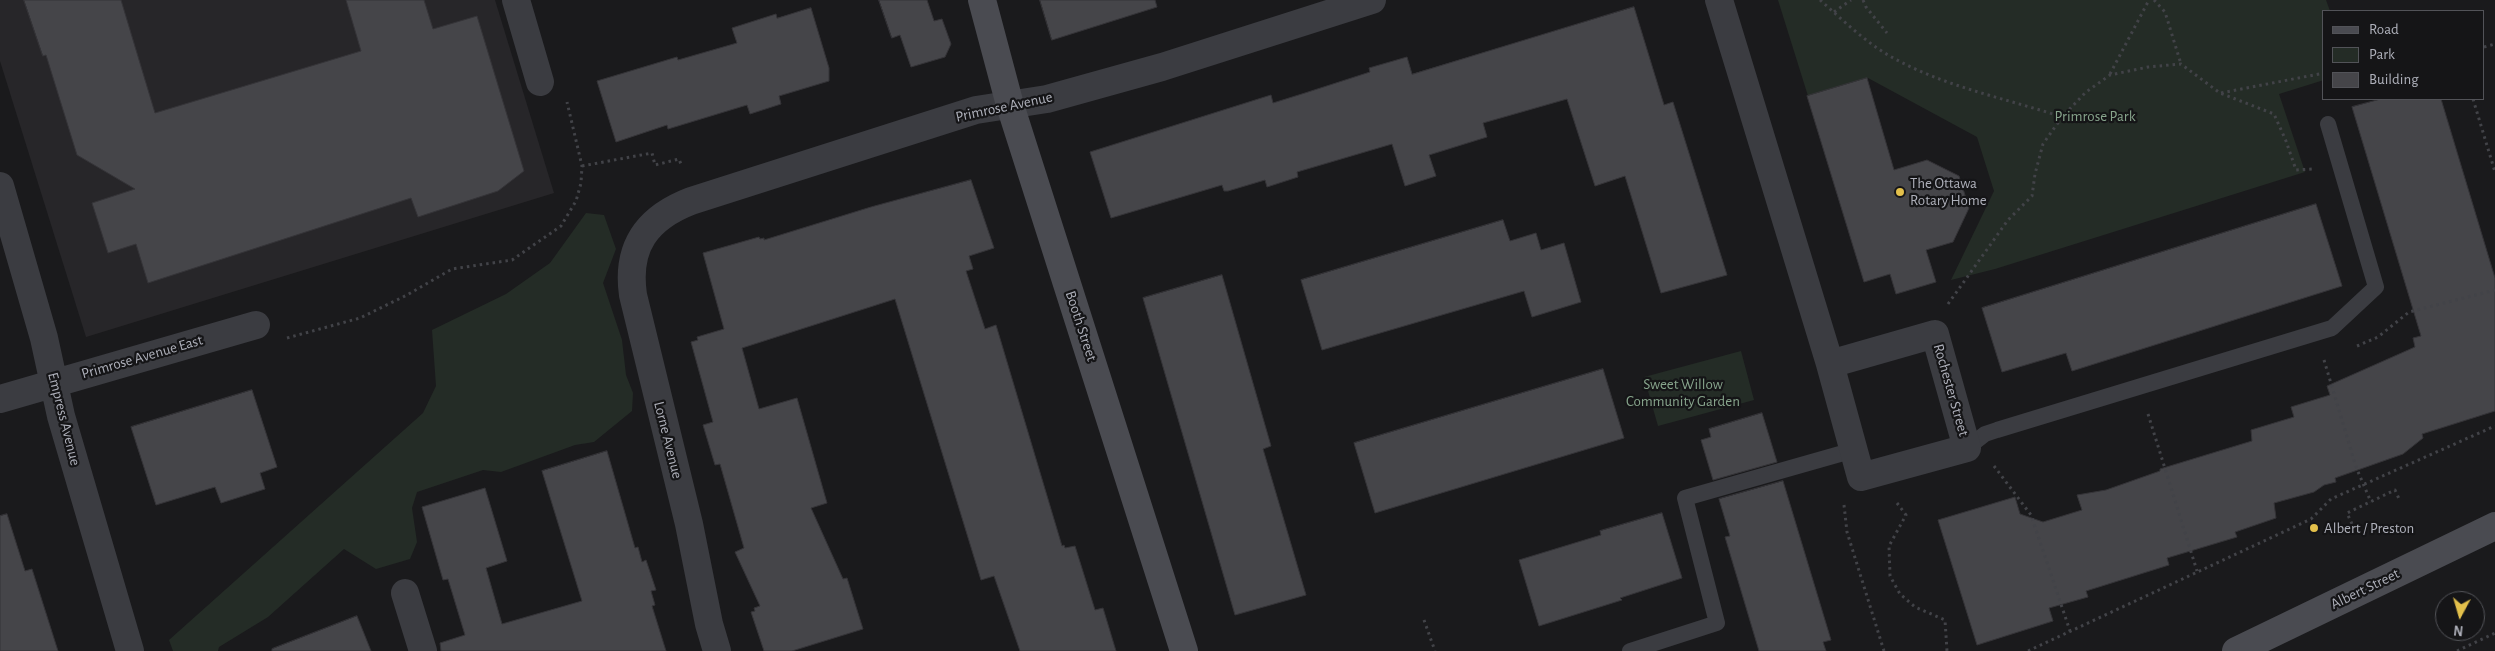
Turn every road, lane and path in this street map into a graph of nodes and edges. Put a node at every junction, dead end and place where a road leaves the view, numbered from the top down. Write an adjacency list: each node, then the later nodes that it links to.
1 (516, 0): 15 (street)
2 (982, 0): 18 (main road, Booth Street)
3 (1372, 0): 18 (street, Primrose Avenue)
4 (1719, 0): 32 (street)
5 (1820, 0): 10 (path)
6 (1851, 0): 10 (path)
7 (1864, 0): 11 (path)
8 (2149, 0): 14 (path)
9 (2154, 0): 12 (path)
10 (1834, 12): 19 (path)
11 (1887, 33)
12 (2181, 64): 14 (path); 16 (path)
13 (2322, 72): 16 (path)
14 (2110, 75): 19 (path)
15 (540, 82): 22 (path)
16 (2220, 93): 23 (path)
17 (2473, 100): 24 (path)
18 (1010, 105): 26 (street, Primrose Avenue); 53 (main road, Booth Street)
19 (2062, 117): 29 (path)
20 (2328, 124): 23 (lane)
21 (679, 159): 22 (path)
22 (582, 166): 28 (path)
23 (2342, 169): 34 (lane)
24 (2495, 172)
25 (0, 186): 33 (street, Empress Avenue)
26 (646, 231): 52 (street, Lorne Avenue)
27 (2495, 290): 30 (path)
28 (256, 325): 33 (street, Primrose Avenue East)
29 (1935, 334): 32 (street, Rochester Street); 37 (street, Rochester Street)
30 (2351, 348)
31 (2333, 355): 40 (path)
32 (1830, 364): 38 (street)
33 (54, 382): 35 (street, Primrose Avenue East); 50 (street, Empress Avenue)
34 (2139, 386): 37 (lane); 45 (path)
35 (0, 399)
36 (2495, 426): 40 (path)
37 (1967, 448): 39 (street, Rochester Street); 48 (path)
38 (1854, 450): 39 (street); 55 (lane)
39 (1861, 477): 56 (path); 57 (path)
40 (2364, 485): 42 (path); 45 (path)
41 (2400, 501): 42 (path)
42 (2371, 502): 43 (path)
43 (2352, 524)
44 (2495, 526): 59 (main road, Albert Street)
45 (2197, 571): 48 (path)
46 (405, 593): 51 (street)
47 (1424, 620): 54 (path)
48 (2070, 631): 58 (path)
49 (2495, 633): 60 (path)
50 (130, 651)
51 (423, 651)
52 (717, 651)
53 (1184, 651)
54 (1435, 651)
55 (1630, 651)
56 (1884, 651)
57 (1947, 651)
58 (2028, 651)
59 (2236, 651)
60 (2456, 651)

